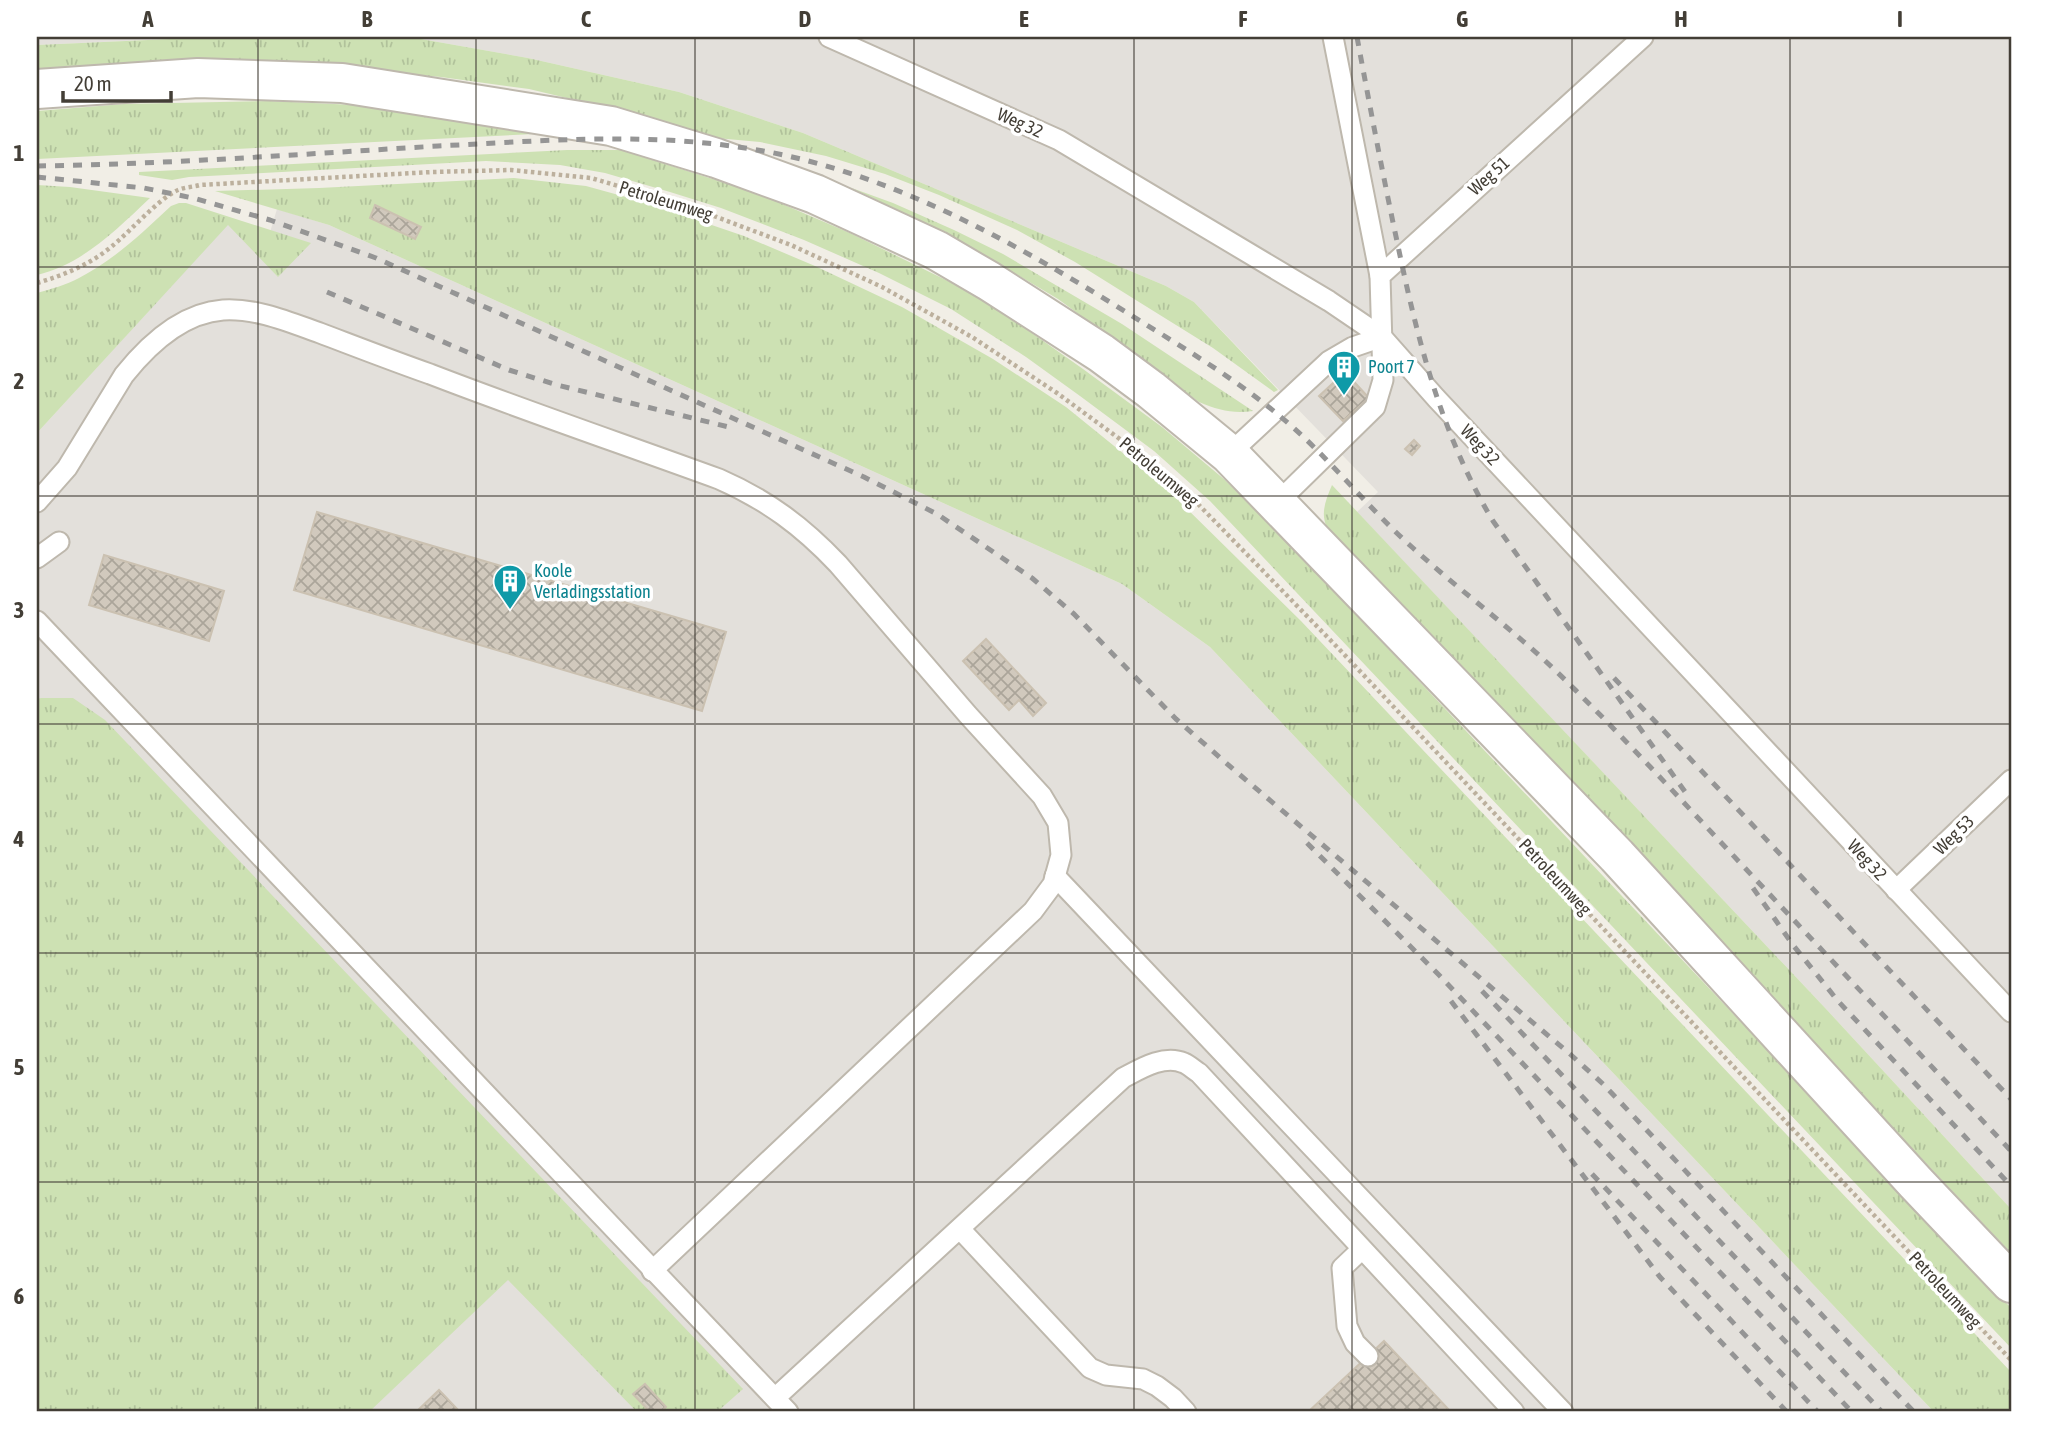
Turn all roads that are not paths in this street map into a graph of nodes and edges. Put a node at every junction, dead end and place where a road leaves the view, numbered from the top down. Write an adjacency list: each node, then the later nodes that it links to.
1 (830, 37): 6 (lane, Weg 32)
2 (1334, 37): 5 (lane)
3 (1643, 37): 5 (lane, Weg 51)
4 (37, 89): 7 (street)
5 (1380, 276): 6 (lane)
6 (1382, 337): 7 (lane); 9 (lane); 15 (lane, Weg 32)
7 (1229, 454): 9 (street)
8 (37, 502): 14 (lane)
9 (1276, 504): 20 (street)
10 (59, 542): 11 (lane)
11 (37, 558)
12 (38, 626): 19 (lane)
13 (2011, 780): 15 (lane, Weg 53)
14 (1055, 876): 19 (lane); 25 (lane)
15 (1896, 890): 16 (lane, Weg 32)
16 (2011, 1012)
17 (960, 1229): 18 (lane); 22 (lane); 23 (lane)
18 (1362, 1249): 21 (lane); 24 (lane)
19 (652, 1271): 22 (lane)
20 (2011, 1283)
21 (1368, 1356)
22 (782, 1405)
23 (1186, 1412)
24 (1514, 1412)
25 (1563, 1412)

